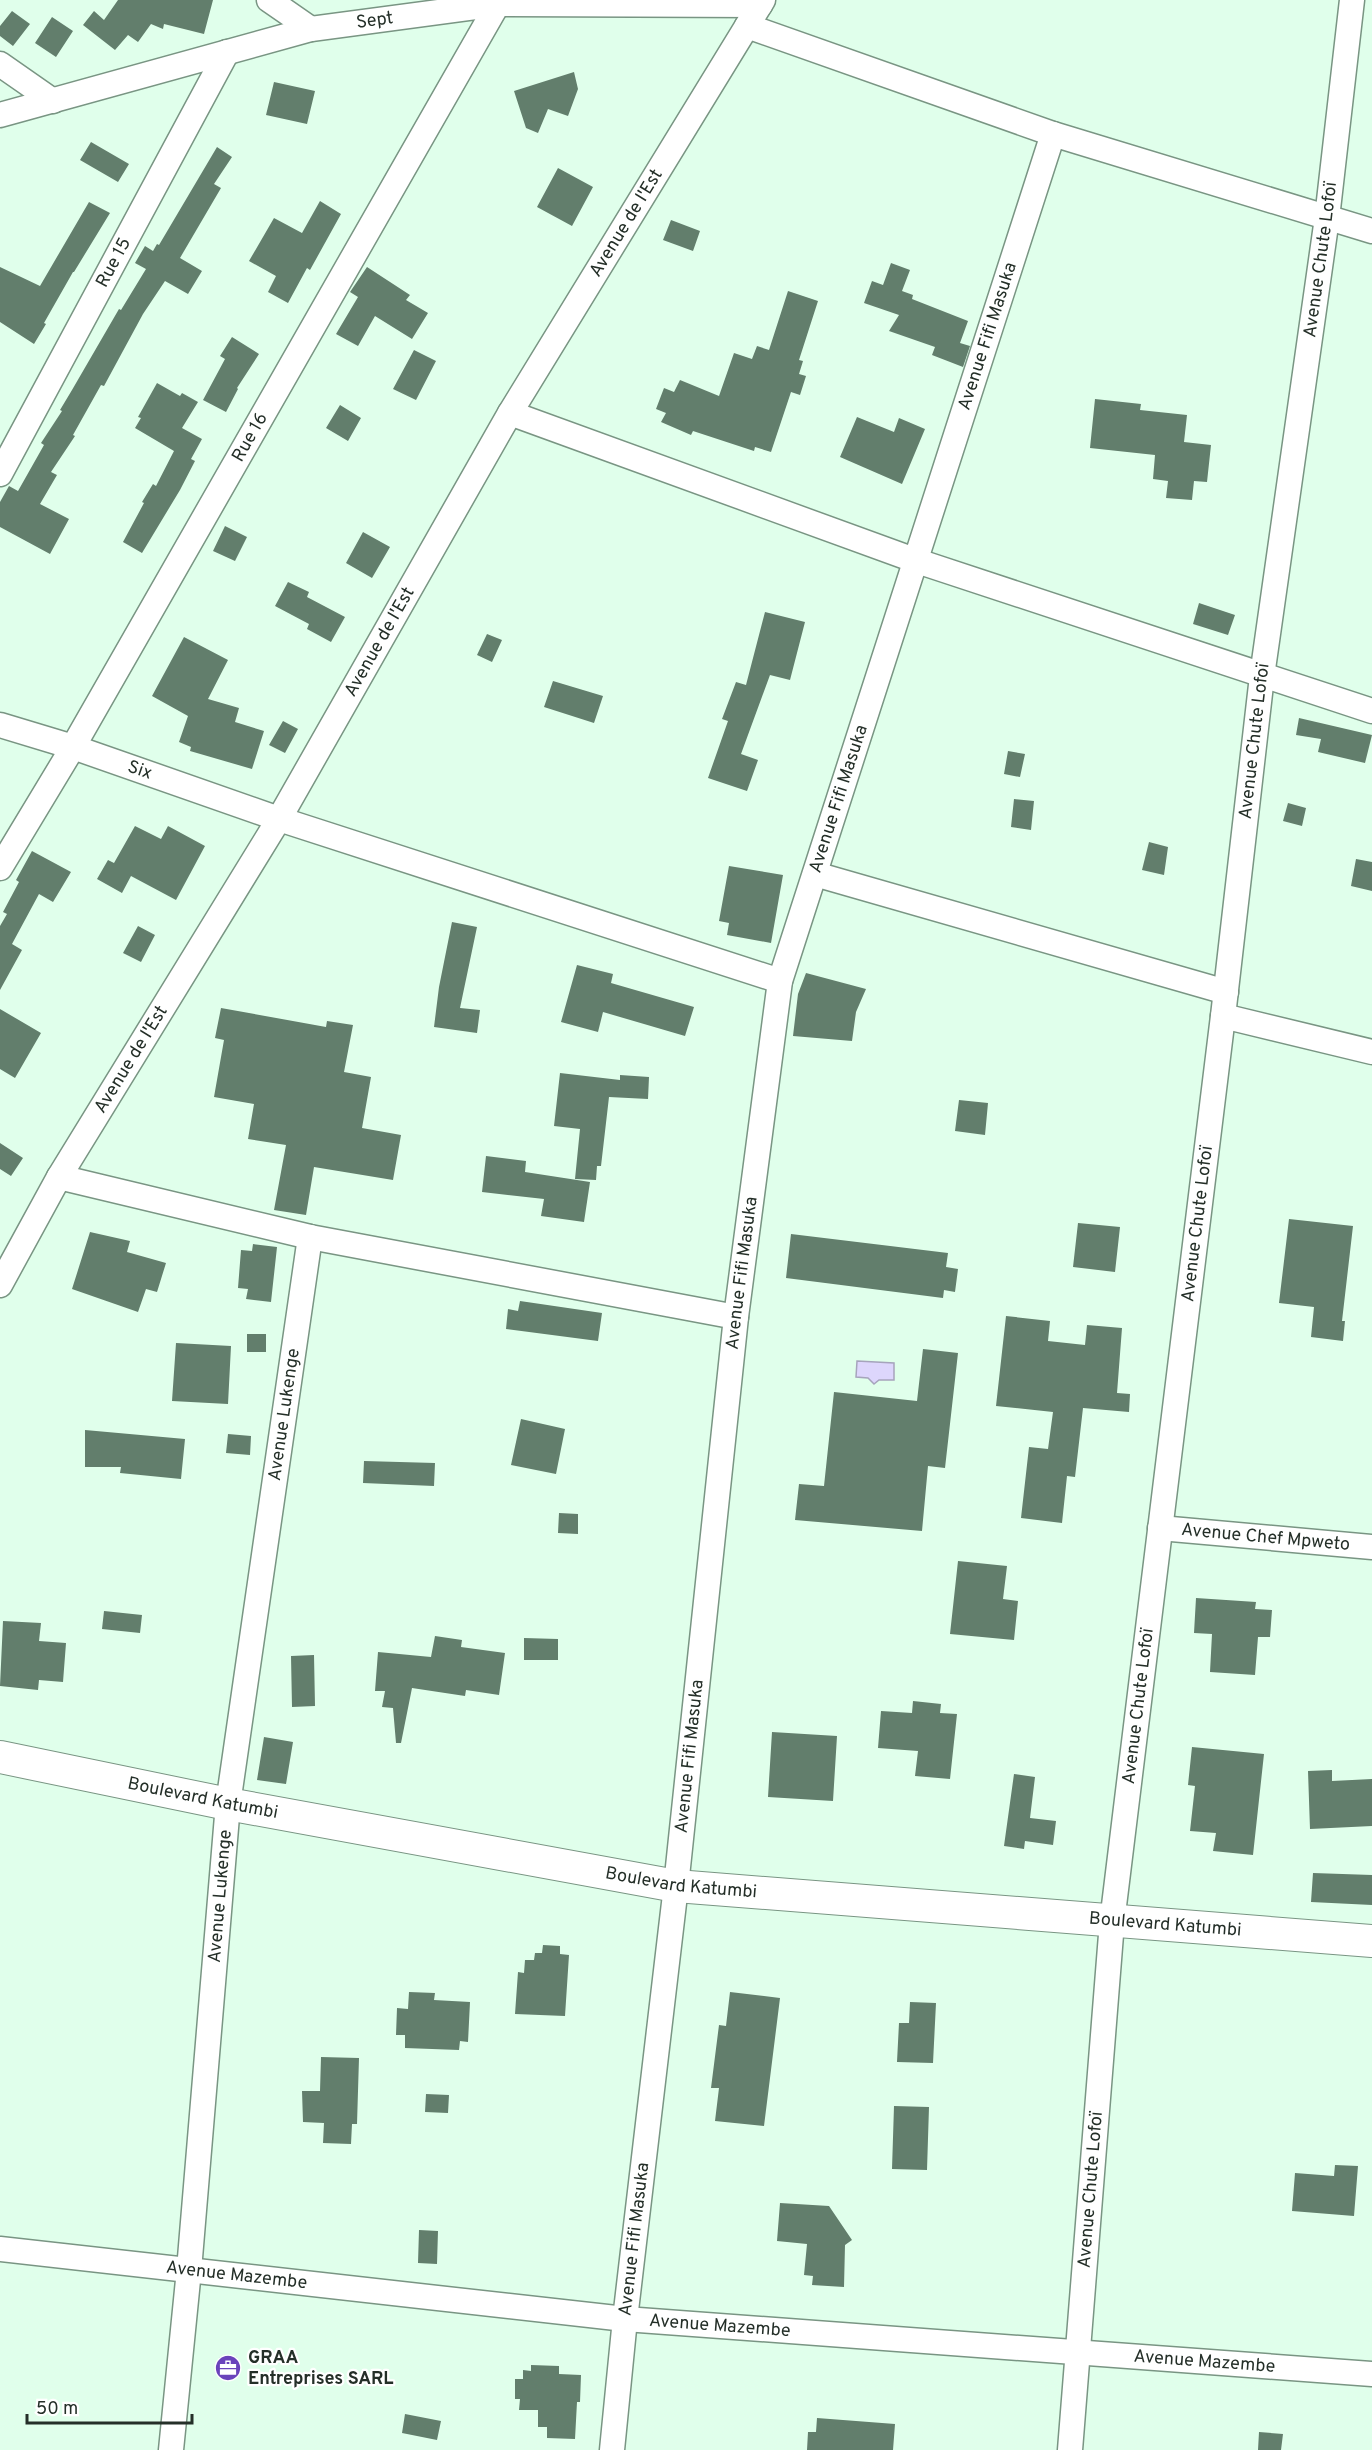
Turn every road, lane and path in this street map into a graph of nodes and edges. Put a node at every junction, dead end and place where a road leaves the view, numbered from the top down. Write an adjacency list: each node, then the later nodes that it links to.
1 (269, 0): 6 (street)
2 (1352, 0): 12 (street, Avenue Chute Lofoï)
3 (499, 2): 4 (street, Sept); 6 (street, Sept); 20 (street, Rue 16)
4 (762, 2): 5 (street, Avenue de l'Est)
5 (747, 26): 11 (street); 14 (street, Avenue de l'Est)
6 (311, 28): 7 (street, Sept)
7 (227, 52): 9 (street, Sept); 15 (street, Rue 15)
8 (0, 64): 9 (street)
9 (53, 101): 10 (street, Sept)
10 (0, 115)
11 (1053, 135): 12 (street); 16 (street, Avenue Fifi Masuka)
12 (1327, 218): 13 (street); 17 (street, Avenue Chute Lofoï)
13 (1372, 231)
14 (510, 413): 16 (street); 21 (street, Avenue de l'Est)
15 (0, 474)
16 (917, 561): 17 (street); 23 (street, Avenue Fifi Masuka)
17 (1262, 676): 18 (street); 25 (street, Avenue Chute Lofoï)
18 (1372, 711)
19 (0, 725): 20 (street, Six)
20 (73, 747): 21 (street, Six); 22 (street, Rue 16)
21 (279, 819): 24 (street, Six); 28 (street, Avenue de l'Est)
22 (0, 868)
23 (815, 874): 24 (street, Avenue Fifi Masuka); 25 (street)
24 (780, 981): 31 (street, Avenue Fifi Masuka)
25 (1226, 992): 26 (street, Avenue Chute Lofoï)
26 (1223, 1016): 27 (street); 32 (street, Avenue Chute Lofoï)
27 (1372, 1052)
28 (59, 1177): 29 (street); 30 (street, Avenue de l'Est)
29 (310, 1237): 31 (street); 35 (street, Avenue Lukenge)
30 (0, 1285)
31 (736, 1317): 36 (street, Avenue Fifi Masuka)
32 (1160, 1528): 33 (street, Avenue Chef Mpweto); 37 (street, Avenue Chute Lofoï)
33 (1372, 1547)
34 (0, 1757): 35 (street, Boulevard Katumbi)
35 (228, 1804): 36 (street, Boulevard Katumbi); 40 (street, Avenue Lukenge)
36 (676, 1886): 37 (street, Boulevard Katumbi); 41 (street, Avenue Fifi Masuka)
37 (1112, 1922): 38 (street, Boulevard Katumbi); 42 (street, Avenue Chute Lofoï)
38 (1372, 1941)
39 (0, 2248): 40 (street, Avenue Mazembe)
40 (189, 2270): 41 (street, Avenue Mazembe); 44 (street, Avenue Lukenge)
41 (625, 2319): 42 (street, Avenue Mazembe); 45 (street, Avenue Fifi Masuka)
42 (1078, 2353): 43 (street, Avenue Mazembe); 46 (street, Avenue Chute Lofoï)
43 (1372, 2374)
44 (171, 2450)
45 (612, 2450)
46 (1070, 2450)

